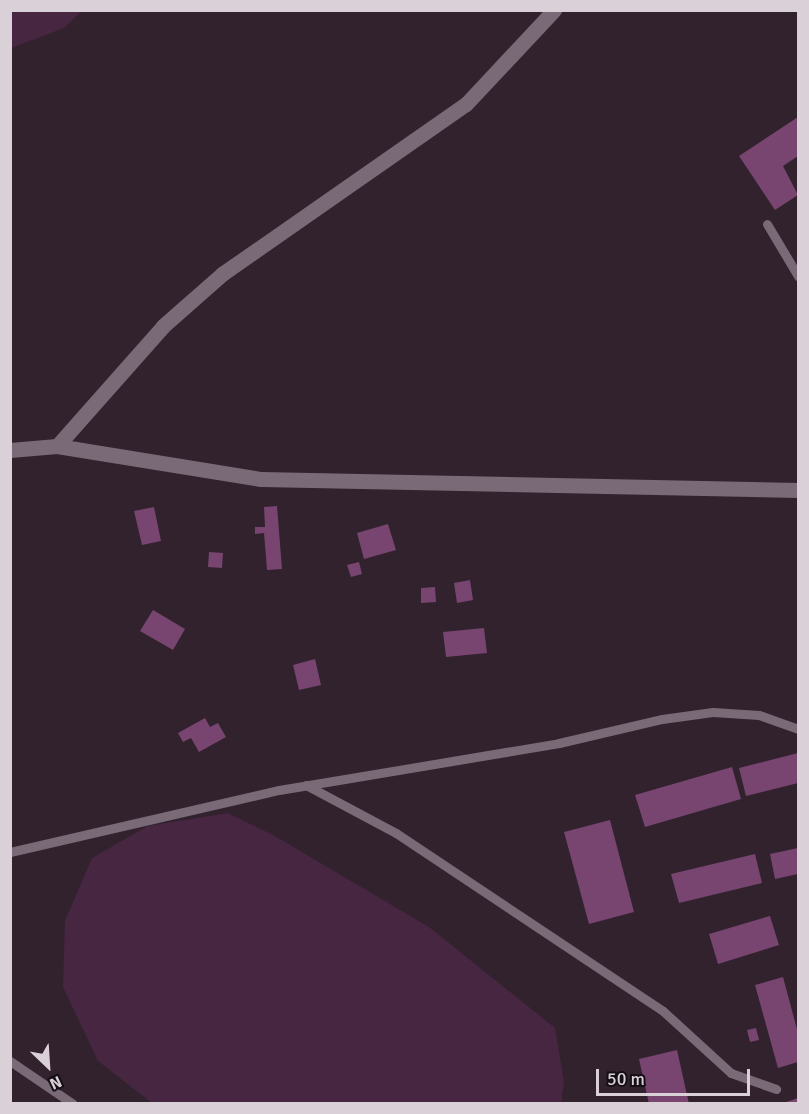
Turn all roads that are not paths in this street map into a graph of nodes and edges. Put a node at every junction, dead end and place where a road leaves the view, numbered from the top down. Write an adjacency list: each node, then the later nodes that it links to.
1 (554, 10): 4 (street)
2 (767, 224): 3 (lane)
3 (798, 276)
4 (57, 446): 5 (street); 6 (street)
5 (10, 450)
6 (798, 489)
7 (798, 729): 8 (lane)
8 (306, 785): 9 (lane); 11 (lane)
9 (10, 852)
10 (10, 1061): 12 (lane)
11 (776, 1089)
12 (73, 1104)

